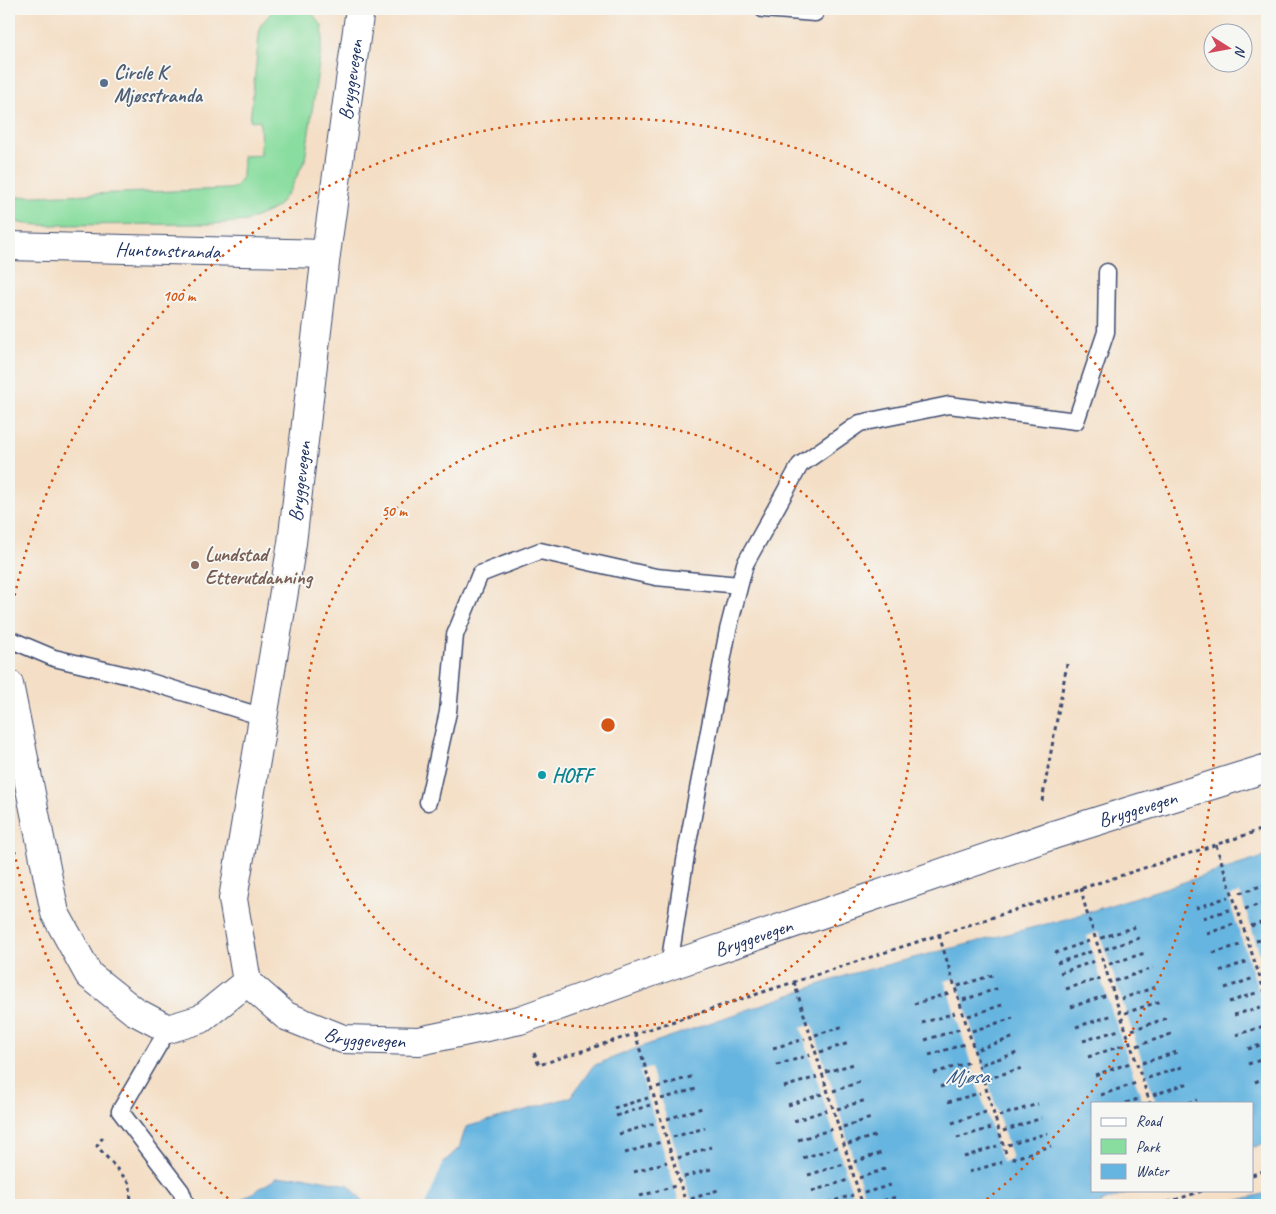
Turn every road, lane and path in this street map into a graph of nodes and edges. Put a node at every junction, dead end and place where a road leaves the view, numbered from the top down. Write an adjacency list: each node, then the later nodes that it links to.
1 (360, 9): 5 (street, Bryggevegen)
2 (763, 9): 3 (lane)
3 (815, 13)
4 (9, 246): 5 (street, Huntonstranda)
5 (326, 254): 11 (street, Bryggevegen)
6 (1107, 272): 7 (lane)
7 (739, 585): 13 (lane); 49 (lane)
8 (9, 639): 11 (lane)
9 (1067, 664): 15 (path)
10 (9, 684): 88 (street)
11 (263, 717): 57 (street, Bryggevegen)
12 (1267, 768): 15 (street, Bryggevegen)
13 (428, 802)
14 (1267, 828): 16 (path)
15 (1035, 841): 49 (street, Bryggevegen)
16 (1216, 845): 18 (path); 68 (path)
17 (1267, 884): 19 (path)
18 (1081, 888): 31 (path); 154 (path)
19 (1240, 893)
20 (1228, 897): 22 (path)
21 (1267, 902): 24 (path)
22 (1196, 908)
23 (1232, 909): 25 (path)
24 (1245, 909)
25 (1203, 918)
26 (1267, 921): 29 (path)
27 (1236, 924): 30 (path)
28 (1138, 926): 32 (path)
29 (1251, 926)
30 (1207, 934)
31 (939, 935): 58 (path); 193 (path)
32 (1100, 938)
33 (1139, 938): 38 (path)
34 (1267, 938): 36 (path)
35 (1089, 941): 40 (path)
36 (1256, 941)
37 (1243, 944): 42 (path)
38 (1105, 949)
39 (1092, 951): 47 (path)
40 (1055, 953)
41 (1144, 953): 48 (path)
42 (1213, 953)
43 (1267, 955): 44 (path)
44 (1262, 957)
45 (1095, 961): 52 (path)
46 (1249, 961): 51 (path)
47 (1057, 963)
48 (1109, 964)
49 (669, 966): 83 (street, Bryggevegen)
50 (1152, 968): 56 (path)
51 (1220, 971)
52 (1060, 973)
53 (994, 975): 59 (path)
54 (1101, 978): 63 (path)
55 (1254, 978): 62 (path)
56 (1115, 981)
57 (247, 982): 83 (street, Bryggevegen); 88 (street)
58 (794, 982): 93 (path); 223 (path)
59 (958, 986)
60 (1158, 986): 67 (path)
61 (999, 988): 69 (path)
62 (1225, 988)
63 (1066, 989)
64 (1259, 992): 71 (path)
65 (949, 993): 72 (path)
66 (1107, 995): 75 (path)
67 (1121, 999)
68 (1267, 999)
69 (962, 1000)
70 (1161, 1001): 77 (path)
71 (1230, 1002)
72 (914, 1004)
73 (1005, 1004): 80 (path)
74 (1264, 1006): 79 (path)
75 (1071, 1007)
76 (955, 1013): 84 (path)
77 (1125, 1013)
78 (1113, 1015): 87 (path)
79 (1234, 1015)
80 (968, 1016)
81 (1013, 1018): 92 (path)
82 (1167, 1018): 91 (path)
83 (520, 1020): 93 (path)
84 (922, 1023)
85 (1267, 1025): 96 (path)
86 (844, 1026): 95 (path)
87 (1076, 1027)
88 (168, 1029): 224 (lane)
89 (960, 1029): 99 (path)
90 (1119, 1030): 100 (path)
91 (1132, 1030)
92 (972, 1031)
93 (635, 1033): 219 (path)
94 (1171, 1034): 105 (path)
95 (815, 1035)
96 (1236, 1035)
97 (1015, 1037): 107 (path)
98 (805, 1038): 106 (path)
99 (925, 1040)
100 (1083, 1042)
101 (849, 1043): 109 (path)
102 (1267, 1043): 108 (path)
103 (965, 1044): 113 (path)
104 (1124, 1045): 114 (path)
105 (1137, 1046)
106 (772, 1048)
107 (978, 1049)
108 (1248, 1049)
109 (820, 1052)
110 (1020, 1052): 120 (path)
111 (1177, 1052): 118 (path)
112 (810, 1055): 122 (path)
113 (929, 1055)
114 (1088, 1057)
115 (1267, 1058): 121 (path)
116 (970, 1062): 126 (path)
117 (1130, 1063): 127 (path)
118 (1142, 1063)
119 (854, 1064): 125 (path)
120 (982, 1064)
121 (1248, 1064)
122 (777, 1065)
123 (1025, 1067): 133 (path)
124 (1182, 1067): 131 (path)
125 (826, 1072)
126 (934, 1073)
127 (1095, 1075)
128 (694, 1076): 138 (path)
129 (817, 1076): 139 (path)
130 (975, 1076): 140 (path)
131 (1148, 1078)
132 (1267, 1078): 135 (path)
133 (987, 1079)
134 (860, 1082): 142 (path)
135 (1255, 1082)
136 (1136, 1083): 145 (path)
137 (1189, 1083): 146 (path)
138 (657, 1087)
139 (784, 1087)
140 (940, 1087)
141 (696, 1089): 149 (path)
142 (832, 1091)
143 (980, 1092): 152 (path)
144 (822, 1094): 158 (path)
145 (1101, 1095)
146 (1153, 1095)
147 (648, 1098): 159 (path)
148 (1141, 1098): 153 (path)
149 (661, 1099)
150 (866, 1100): 161 (path)
151 (1197, 1100): 155 (path)
152 (948, 1102)
153 (1129, 1102)
154 (1150, 1102)
155 (1191, 1102)
156 (1038, 1104): 165 (path)
157 (650, 1105): 164 (path)
158 (788, 1105)
159 (614, 1108)
160 (702, 1108): 168 (path)
161 (837, 1108)
162 (827, 1110): 169 (path)
163 (986, 1112): 171 (path)
164 (616, 1116)
165 (998, 1116)
166 (871, 1118): 172 (path)
167 (1042, 1118): 176 (path)
168 (666, 1119)
169 (794, 1120)
170 (656, 1123): 178 (path)
171 (952, 1123)
172 (844, 1126)
173 (705, 1128): 180 (path)
174 (991, 1128): 181 (path)
175 (833, 1129): 182 (path)
176 (1003, 1131)
177 (1048, 1133): 185 (path)
178 (619, 1134)
179 (878, 1135): 184 (path)
180 (673, 1137)
181 (957, 1138)
182 (798, 1140)
183 (661, 1142): 190 (path)
184 (848, 1144)
185 (1008, 1145)
186 (997, 1146): 192 (path)
187 (1051, 1146): 196 (path)
188 (711, 1147): 194 (path)
189 (838, 1147): 195 (path)
190 (625, 1153)
191 (881, 1153): 198 (path)
192 (964, 1157)
193 (1007, 1157)
194 (678, 1158)
195 (803, 1158)
196 (1012, 1159)
197 (667, 1162): 204 (path)
198 (854, 1162)
199 (1002, 1162): 205 (path)
200 (844, 1164): 207 (path)
201 (714, 1168): 208 (path)
202 (886, 1169): 209 (path)
203 (1267, 1170): 206 (path)
204 (634, 1172)
205 (969, 1172)
206 (1254, 1174)
207 (808, 1175)
208 (684, 1177)
209 (859, 1178)
210 (848, 1180): 214 (path)
211 (892, 1185): 216 (path)
212 (675, 1186): 218 (path)
213 (721, 1189): 221 (path)
214 (812, 1190)
215 (1199, 1192): 228 (path)
216 (864, 1193)
217 (853, 1195): 226 (path)
218 (640, 1196)
219 (684, 1197)
220 (896, 1197): 227 (path)
221 (691, 1199)
222 (679, 1202): 225 (path)
223 (862, 1203)
224 (186, 1205)
225 (669, 1205)
226 (820, 1205)
227 (868, 1205)
228 (1160, 1205)

